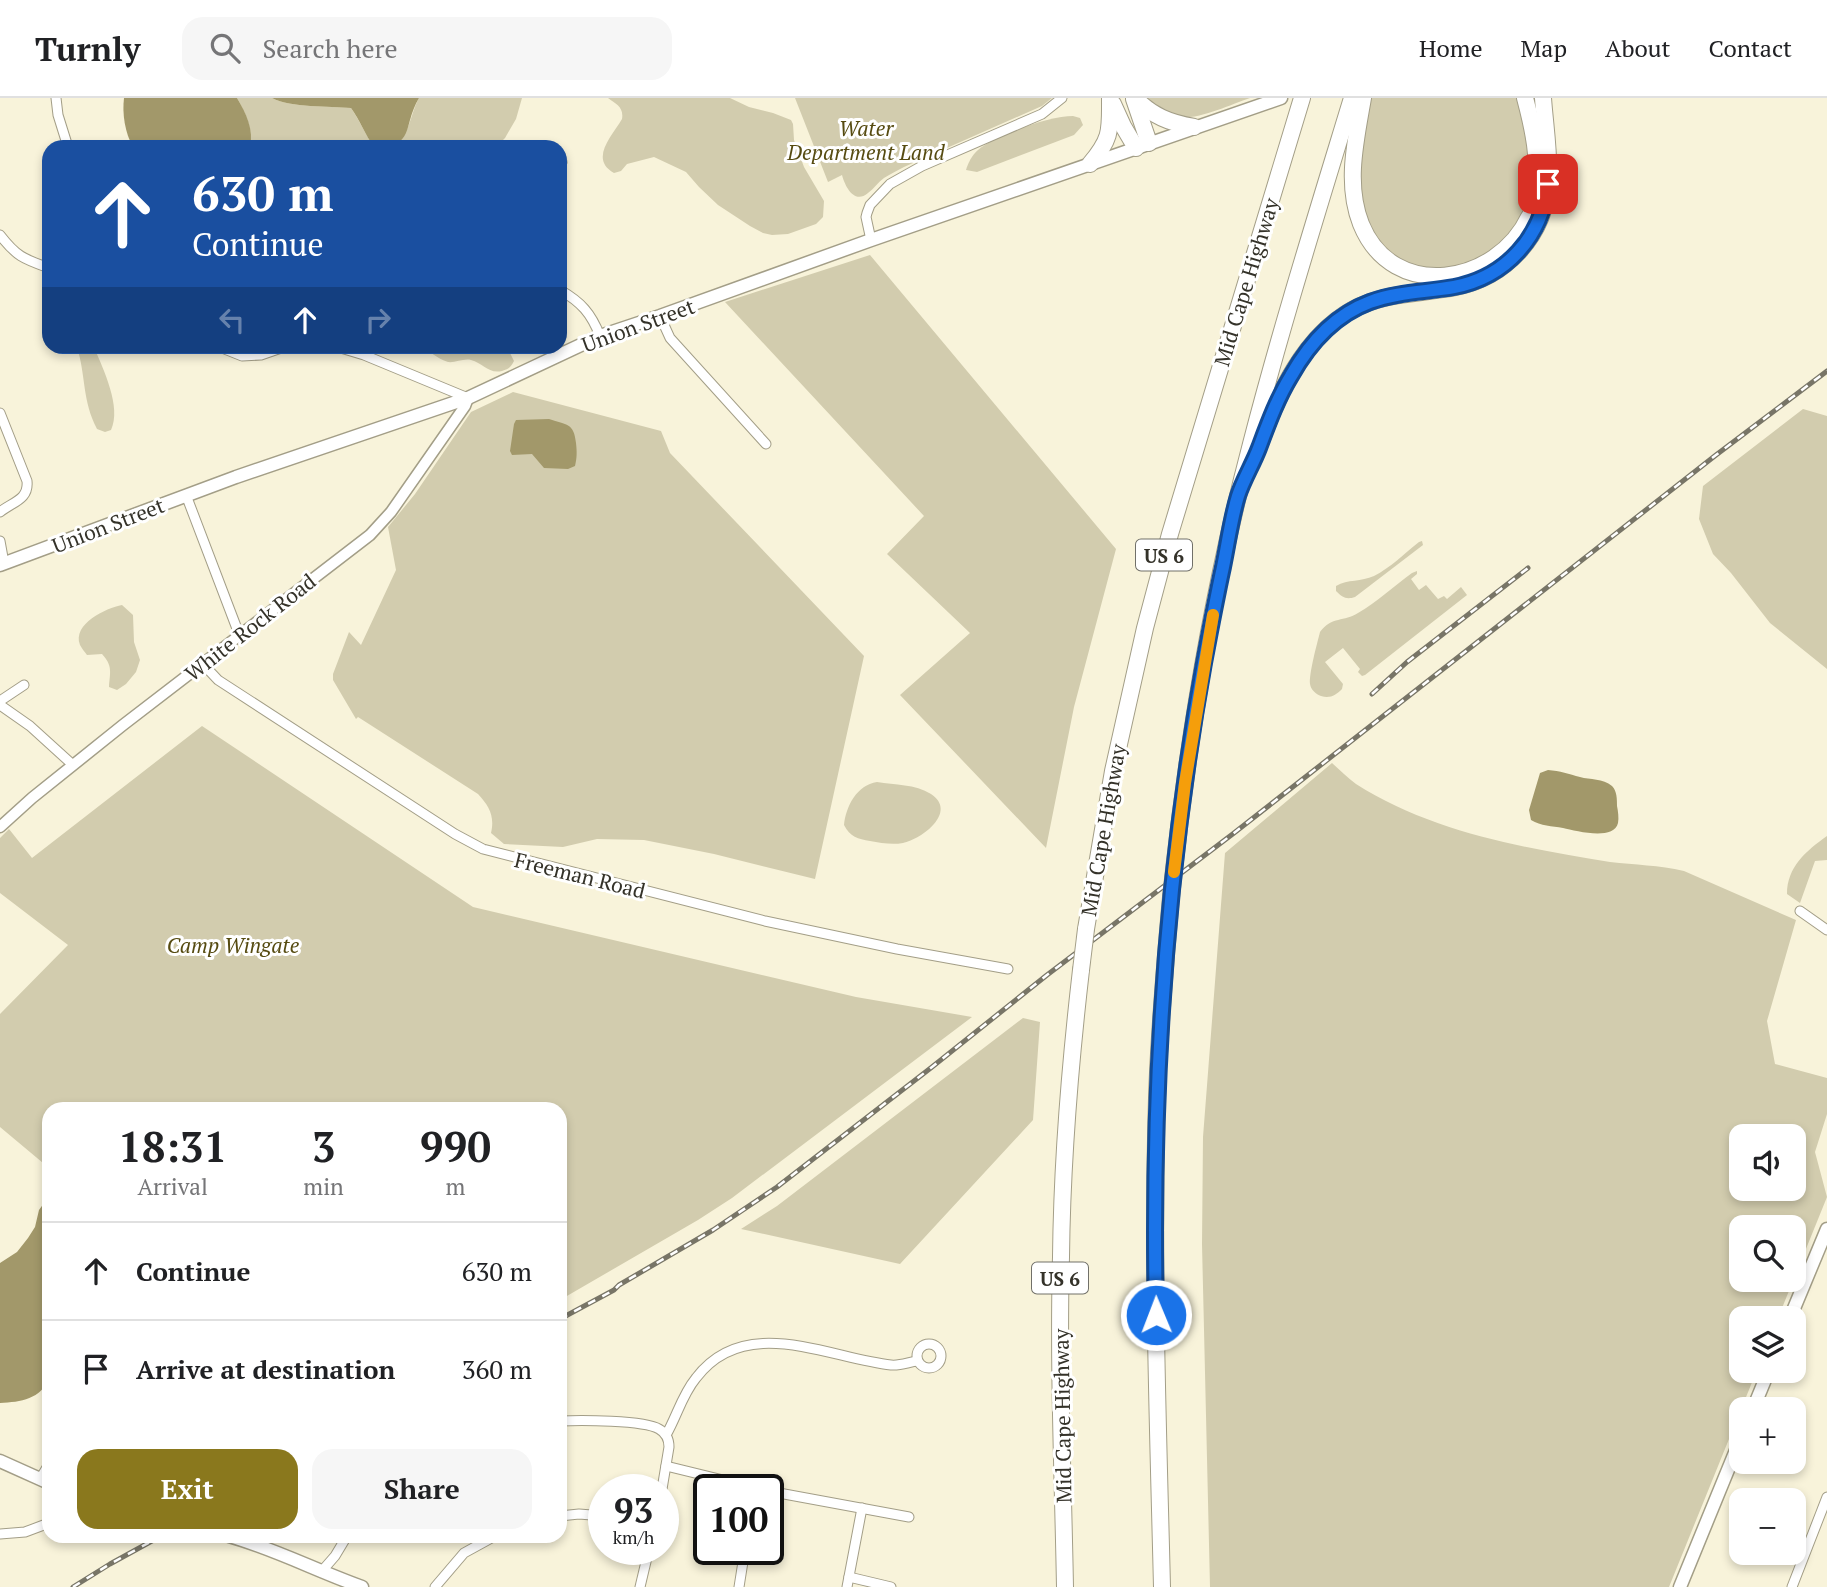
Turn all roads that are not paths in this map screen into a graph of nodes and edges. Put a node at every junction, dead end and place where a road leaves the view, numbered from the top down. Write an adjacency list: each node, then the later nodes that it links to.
1 (56, 98): 12 (street)
2 (1062, 98): 16 (street)
3 (1110, 98): 13 (highway); 14 (highway)
4 (1134, 98): 11 (highway); 13 (highway)
5 (1281, 98): 11 (main road, Union Street)
6 (1352, 98): 29 (highway, US 6)
7 (1363, 98): 8 (highway)
8 (1525, 98)
9 (1543, 98): 29 (highway)
10 (1301, 101): 74 (highway, Mid Cape Highway / US 6, bridge)
11 (1194, 127): 13 (main road, Union Street)
12 (66, 140)
13 (1142, 145): 14 (main road, Union Street)
14 (1090, 164): 16 (main road, Union Street)
15 (0, 235): 17 (street)
16 (871, 240): 19 (main road, Union Street)
17 (42, 266)
18 (567, 294): 20 (street)
19 (660, 316): 20 (main road, Union Street); 28 (street)
20 (600, 336): 21 (main road, Union Street)
21 (567, 352)
22 (237, 354): 23 (street)
23 (264, 354)
24 (361, 354): 26 (street)
25 (562, 354): 26 (main road, Union Street)
26 (468, 398): 30 (main road, Union Street); 34 (street, White Rock Road)
27 (0, 413): 31 (street)
28 (766, 444)
29 (1239, 494): 75 (highway, US 6, bridge)
30 (186, 495): 33 (main road, Union Street); 34 (street)
31 (0, 513)
32 (0, 541): 33 (street)
33 (2, 564)
34 (239, 634): 35 (street, White Rock Road)
35 (202, 663): 38 (street, White Rock Road); 42 (street, Freeman Road)
36 (24, 685): 37 (street)
37 (0, 703): 38 (street)
38 (73, 765): 39 (street, White Rock Road)
39 (0, 827)
40 (1800, 911): 41 (street)
41 (1827, 930)
42 (1009, 969)
43 (1827, 1229): 44 (main road)
44 (1795, 1306)
45 (917, 1361): 47 (street)
46 (567, 1421): 47 (street)
47 (666, 1435): 49 (street)
48 (0, 1461): 53 (main road)
49 (666, 1465): 51 (street); 52 (street)
50 (1729, 1467): 76 (main road)
51 (664, 1474)
52 (700, 1474)
53 (42, 1480)
54 (784, 1493): 56 (street)
55 (1827, 1496): 77 (street)
56 (862, 1508): 59 (street); 68 (street)
57 (567, 1515): 58 (street)
58 (588, 1515)
59 (909, 1517)
60 (42, 1526): 61 (street)
61 (0, 1534)
62 (252, 1543): 67 (main road)
63 (343, 1543): 67 (street)
64 (482, 1543): 70 (street)
65 (645, 1565): 71 (street)
66 (742, 1565): 72 (street)
67 (321, 1572): 69 (main road)
68 (848, 1582): 73 (street)
69 (362, 1587)
70 (435, 1587)
71 (640, 1587)
72 (739, 1587)
73 (891, 1587)
74 (1065, 1587)
75 (1162, 1587)
76 (1680, 1587)
77 (1791, 1587)

